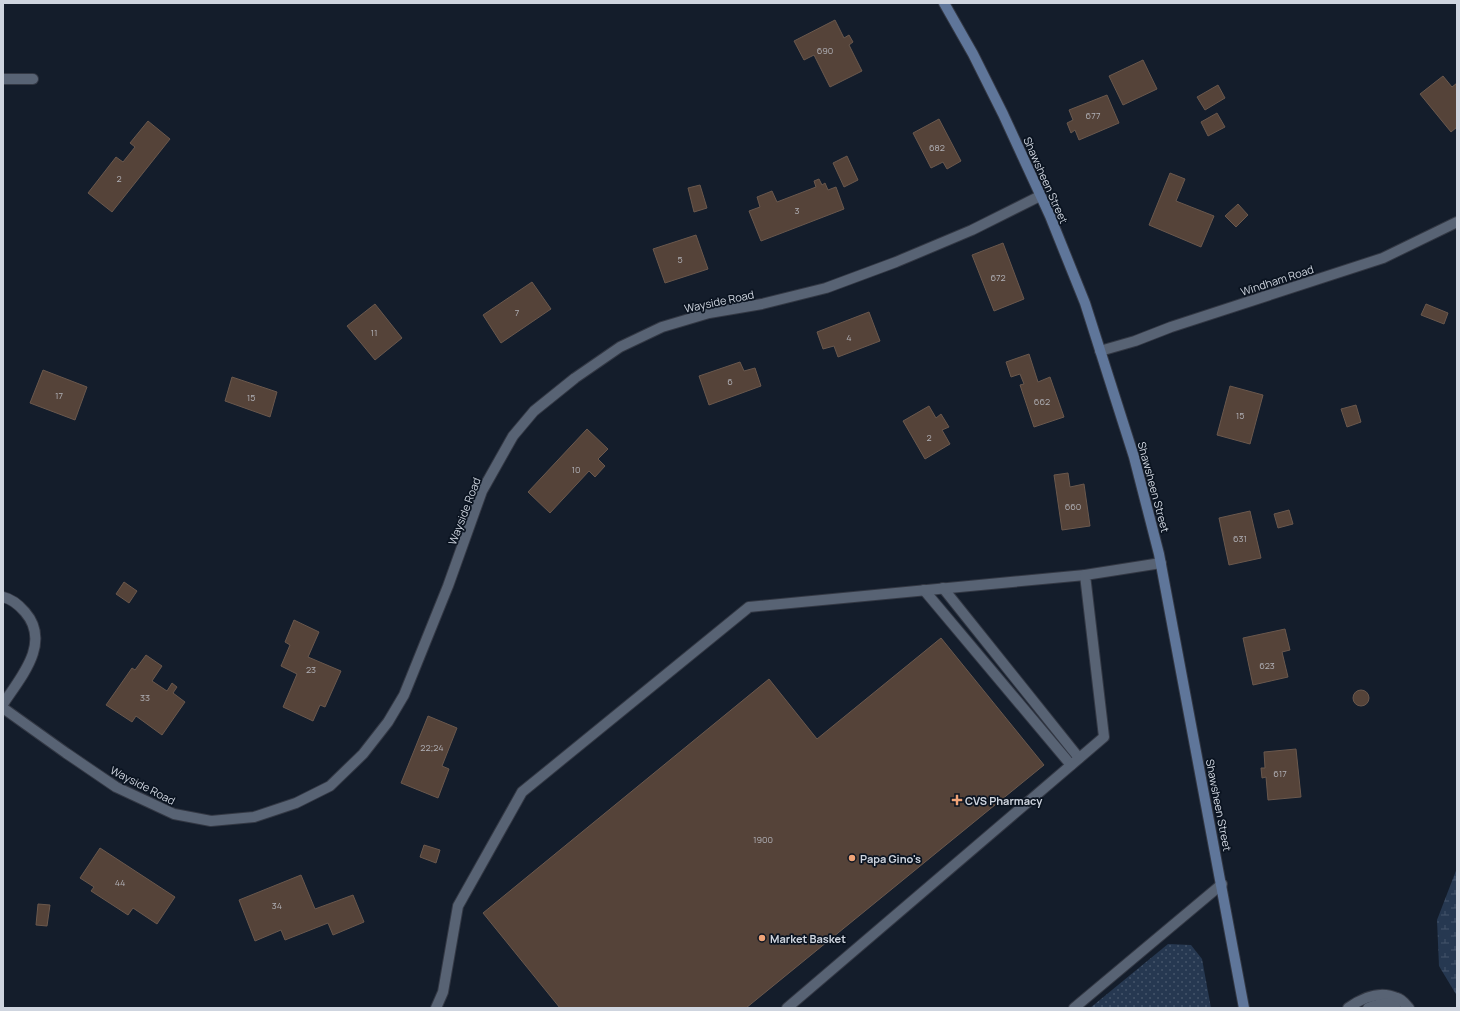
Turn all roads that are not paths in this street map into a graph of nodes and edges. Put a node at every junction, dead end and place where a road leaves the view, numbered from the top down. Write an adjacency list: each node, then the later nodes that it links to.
1 (944, 3): 4 (main road, Shawsheen Street)
2 (3, 79): 3 (street)
3 (33, 79)
4 (1040, 196): 6 (main road, Shawsheen Street); 13 (street, Wayside Road)
5 (1457, 222): 6 (street, Windham Road)
6 (1100, 352): 7 (main road, Shawsheen Street)
7 (1161, 563): 8 (street); 15 (main road, Shawsheen Street)
8 (1085, 574): 9 (street); 14 (street)
9 (944, 588): 10 (street); 14 (street)
10 (924, 590): 14 (street); 16 (street)
11 (3, 597): 12 (street)
12 (3, 704)
13 (3, 708)
14 (1075, 761): 17 (street)
15 (1222, 884): 18 (street); 19 (main road, Shawsheen Street)
16 (436, 1008)
17 (787, 1008)
18 (1074, 1008)
19 (1244, 1008)
20 (1348, 1008): 23 (street)
21 (1368, 1008): 22 (street)
22 (1396, 1008)
23 (1409, 1008)

